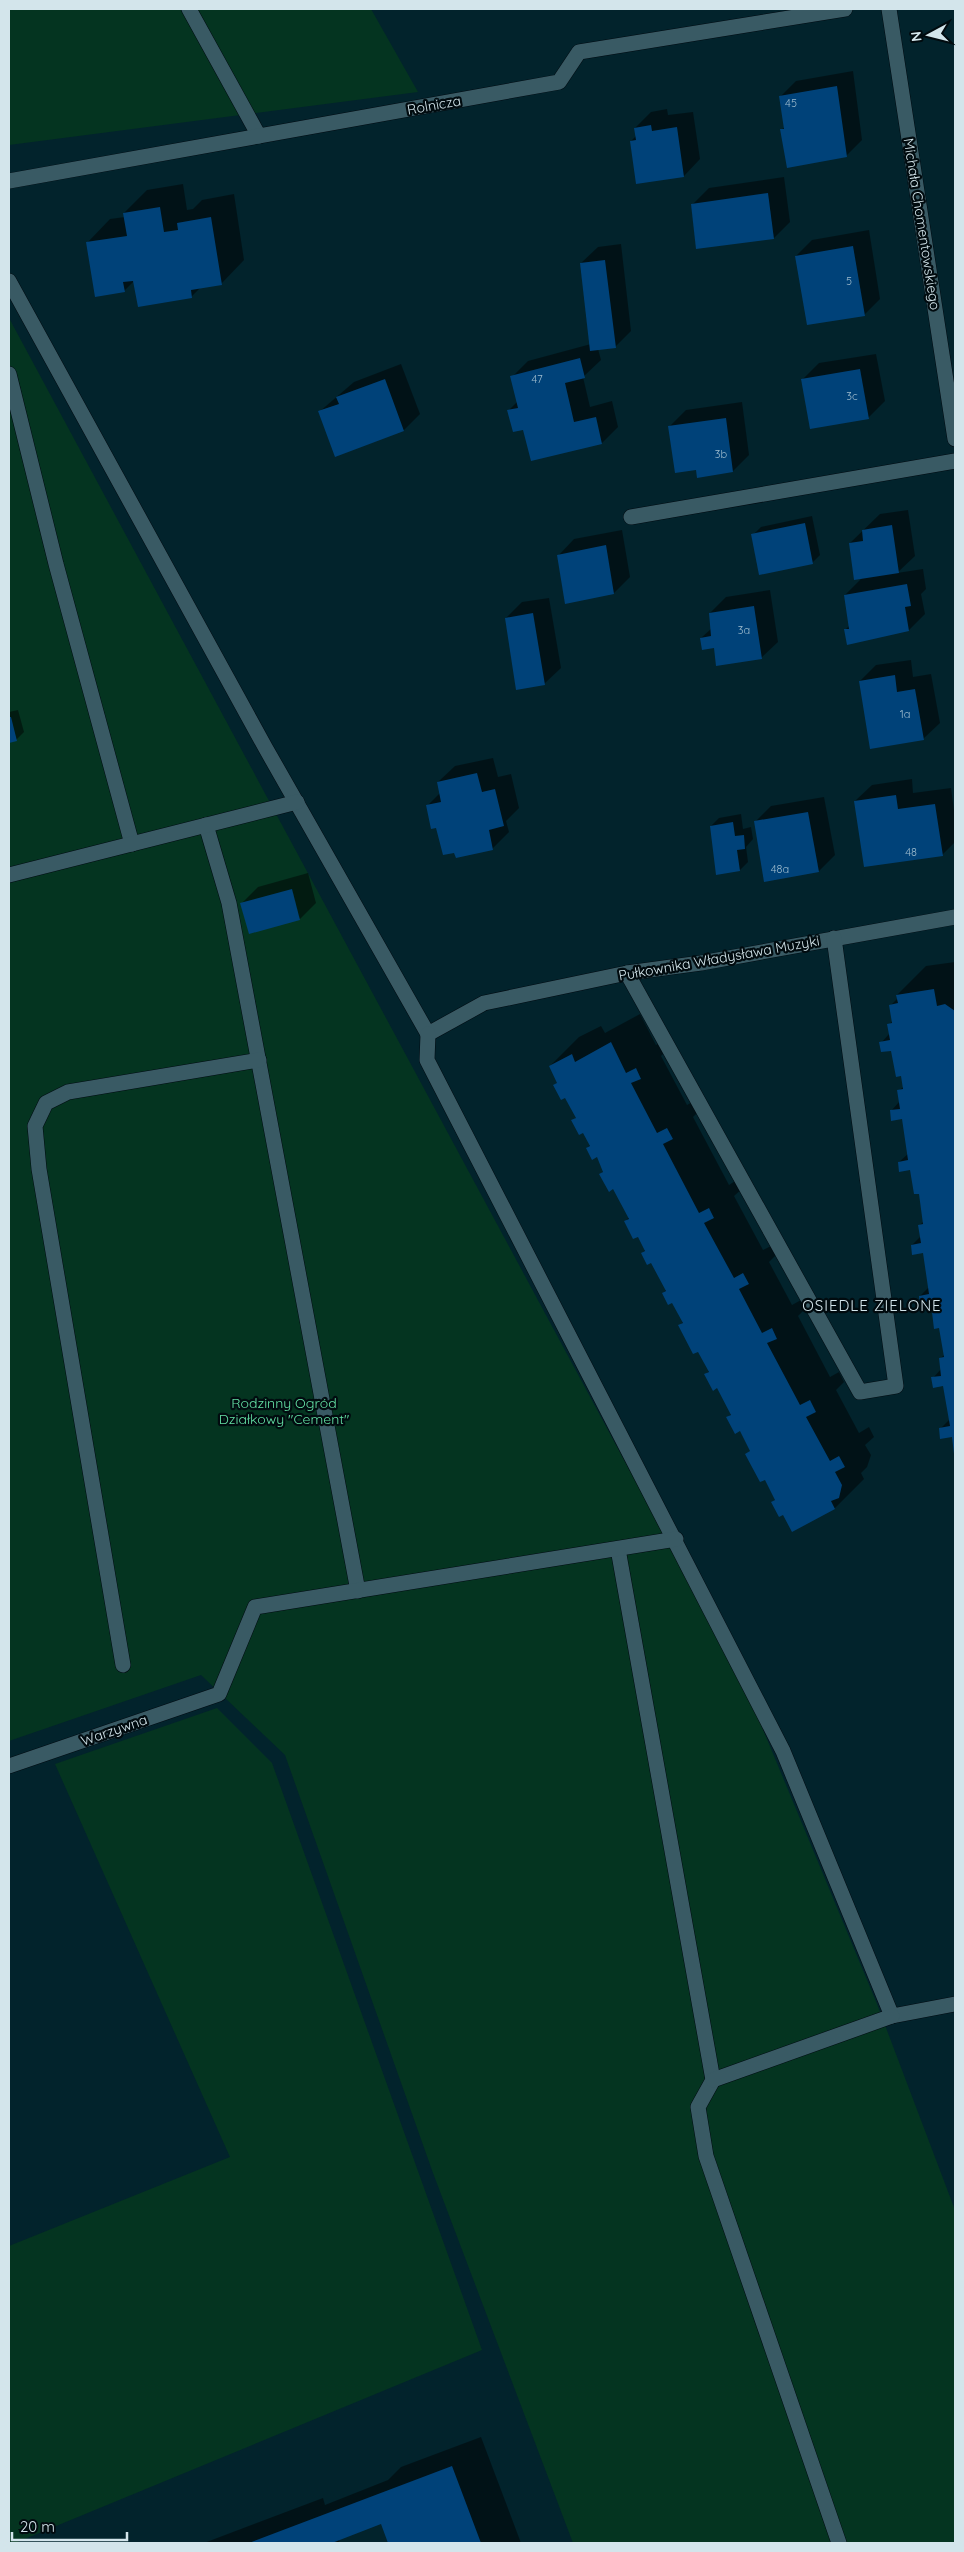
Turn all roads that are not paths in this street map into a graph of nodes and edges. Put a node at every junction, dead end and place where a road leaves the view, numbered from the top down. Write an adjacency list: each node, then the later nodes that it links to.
1 (189, 9): 4 (street)
2 (844, 9): 4 (street, Rolnicza)
3 (889, 9): 8 (street, Michała Chomentowskiego)
4 (259, 136): 5 (street, Rolnicza)
5 (9, 181)
6 (9, 281): 11 (street)
7 (9, 374): 13 (street)
8 (955, 439)
9 (955, 460): 10 (street)
10 (631, 517)
11 (297, 802): 12 (street); 18 (street)
12 (206, 826): 13 (street); 19 (street)
13 (132, 844): 14 (street)
14 (9, 875)
15 (955, 917): 16 (street, Pułkownika Władysława Muzyki)
16 (834, 938): 17 (street, Pułkownika Władysława Muzyki); 17 (street)
17 (627, 973): 18 (street, Pułkownika Władysława Muzyki)
18 (428, 1034): 20 (street)
19 (259, 1060): 22 (street); 23 (street)
20 (676, 1539): 21 (street); 26 (street)
21 (618, 1548): 22 (street); 27 (street)
22 (358, 1590): 24 (street, Warzywna)
23 (122, 1665)
24 (9, 1766)
25 (955, 2004): 26 (street)
26 (892, 2016): 27 (street)
27 (713, 2080): 28 (street)
28 (839, 2543)

